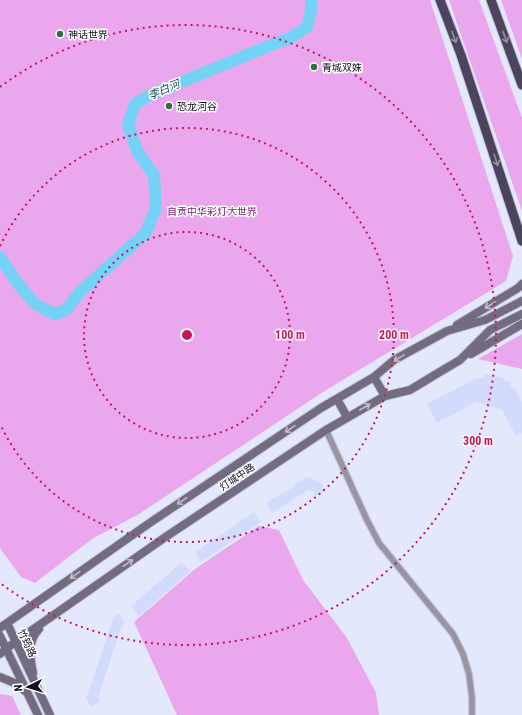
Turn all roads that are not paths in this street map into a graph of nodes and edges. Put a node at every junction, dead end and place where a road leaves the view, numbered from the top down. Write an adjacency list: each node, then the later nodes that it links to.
1 (440, 0): 4 (highway, one-way to 4)
2 (491, 0): 3 (highway, one-way to 3)
3 (522, 85)
4 (522, 241)
5 (522, 284): 9 (main road, one-way to 9)
6 (522, 301): 9 (main road, 灯城中路)
7 (522, 314): 10 (main road, 灯城中路)
8 (522, 324): 10 (main road)
9 (448, 331): 11 (main road, 灯城中路, one-way to 11)
10 (460, 360): 12 (main road, 灯城中路)
11 (374, 377): 12 (main road); 13 (main road, 灯城中路)
12 (385, 396): 14 (main road, 灯城中路, one-way to 12)
13 (337, 399): 14 (main road); 17 (main road, 灯城中路, one-way to 17)
14 (347, 417): 15 (main road, 灯城中路)
15 (326, 430): 16 (main road, 灯城中路, one-way to 15); 26 (street)
16 (48, 620): 19 (main road, 灯城中路); 22 (main road)
17 (3, 626): 19 (main road, 竹筠路)
18 (0, 636): 20 (main road, 竹筠路)
19 (16, 642): 20 (main road, 灯城中路); 22 (main road, 竹筠路)
20 (3, 652): 23 (main road, 竹筠路)
21 (0, 677): 23 (main road)
22 (36, 685): 25 (main road, 竹筠路)
23 (27, 692): 24 (main road, 竹筠路)
24 (38, 715)
25 (50, 715)
26 (472, 715)

